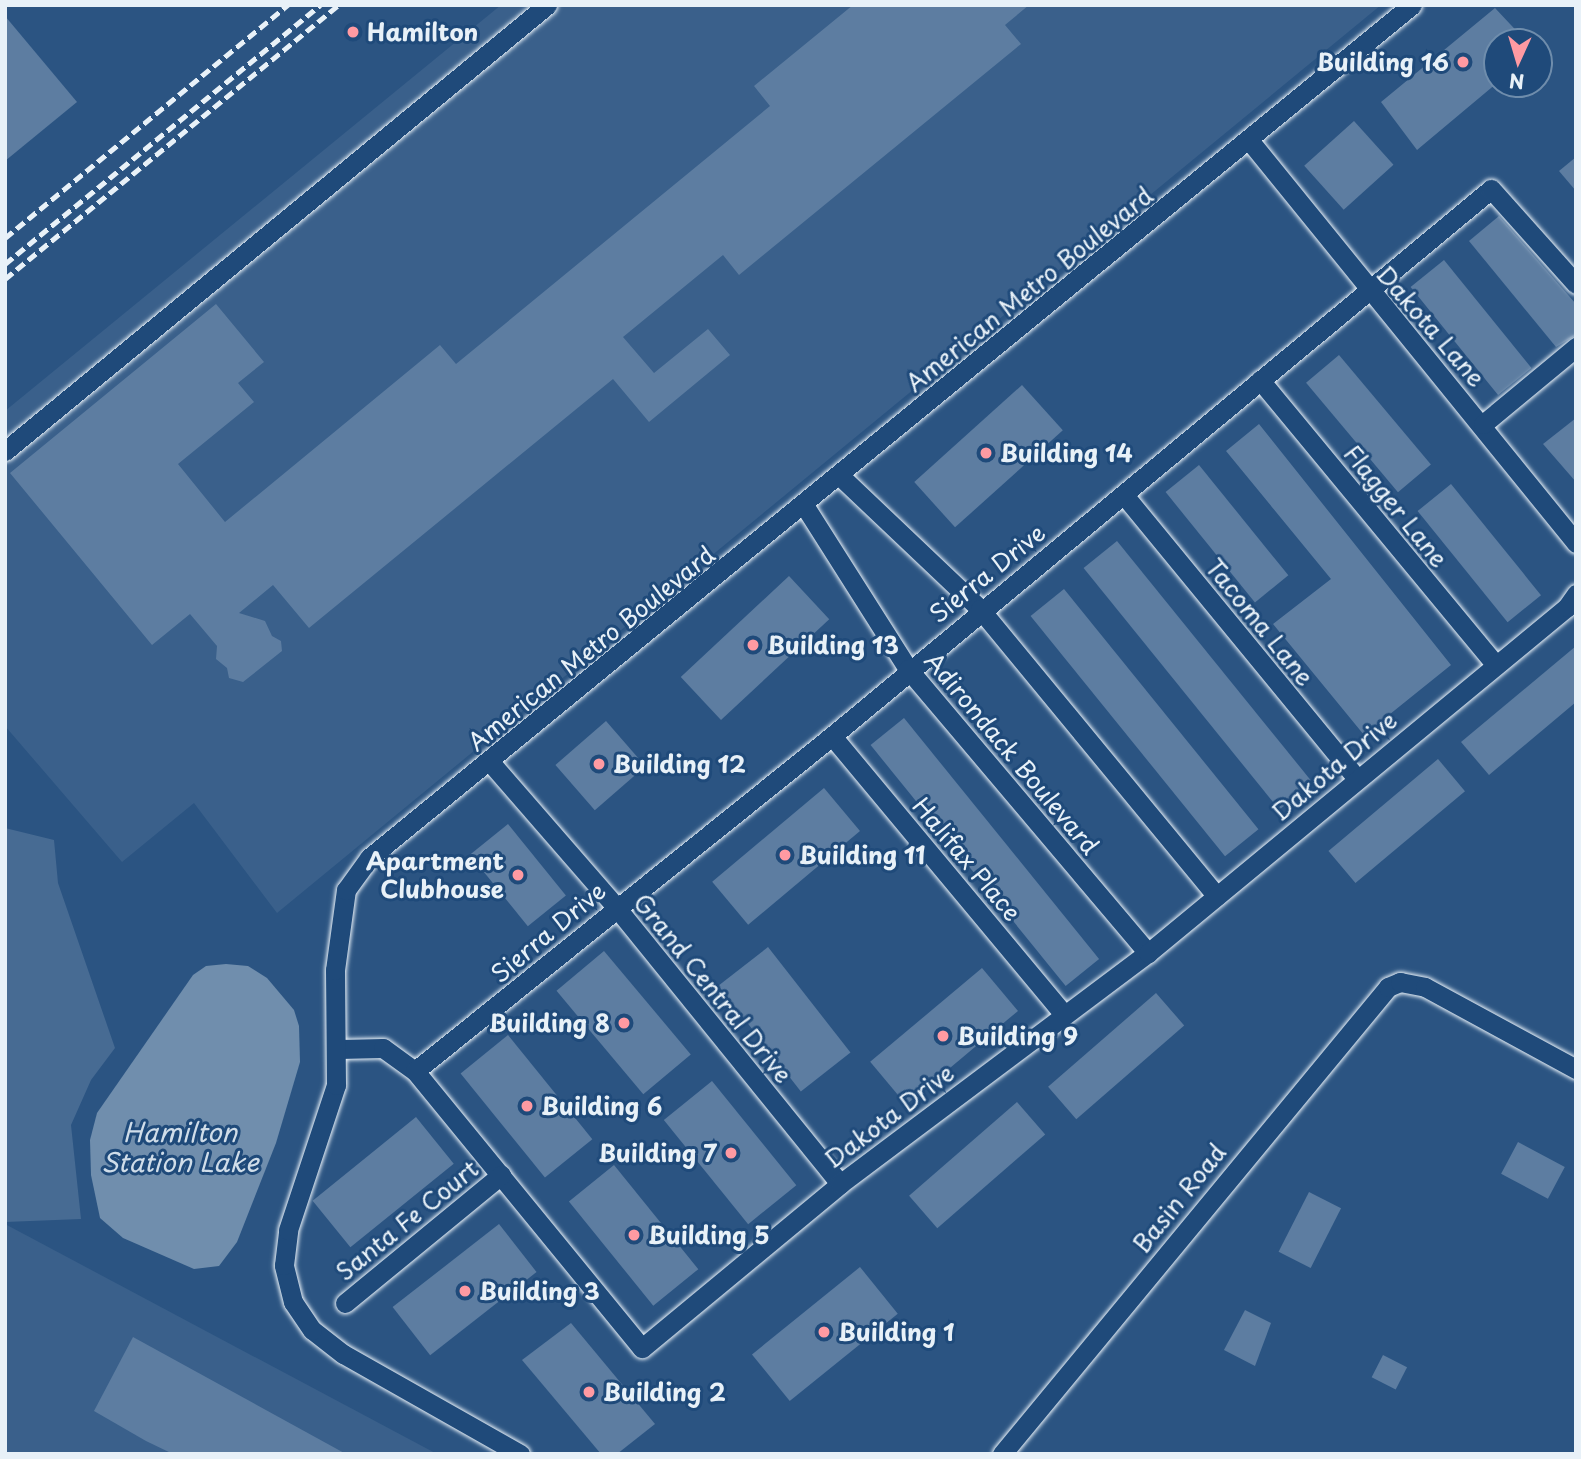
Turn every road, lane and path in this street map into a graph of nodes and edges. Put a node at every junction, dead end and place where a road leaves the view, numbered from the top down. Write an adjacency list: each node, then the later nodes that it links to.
1 (547, 5): 9 (street)
2 (1412, 5): 3 (street, American Metro Boulevard)
3 (1249, 141): 5 (street, Dakota Lane); 10 (street, American Metro Boulevard)
4 (1576, 285): 5 (street, Sierra Drive)
5 (1367, 290): 7 (street, Sierra Drive); 8 (street, Dakota Lane)
6 (1576, 347): 8 (street)
7 (1260, 380): 11 (street, Sierra Drive); 16 (street, Flagger Lane)
8 (1483, 424): 13 (street, Dakota Lane)
9 (5, 451)
10 (840, 476): 12 (street, American Metro Boulevard); 15 (street)
11 (1124, 495): 15 (street, Sierra Drive); 20 (street, Tacoma Lane)
12 (804, 505): 17 (street, Adirondack Boulevard); 19 (street, American Metro Boulevard)
13 (1576, 543)
14 (1576, 594): 16 (street, Dakota Drive)
15 (980, 609): 17 (street, Sierra Drive); 21 (street)
16 (1495, 664): 20 (street, Dakota Drive)
17 (908, 669): 18 (street, Sierra Drive); 23 (street, Adirondack Boulevard)
18 (832, 736): 22 (street, Sierra Drive); 24 (street, Halifax Place)
19 (490, 762): 22 (street, Grand Central Drive); 25 (street, American Metro Boulevard)
20 (1357, 779): 21 (street, Dakota Drive)
21 (1217, 895): 23 (street, Dakota Drive)
22 (616, 907): 27 (street, Sierra Drive); 29 (street, Grand Central Drive)
23 (1148, 953): 24 (street, Dakota Drive)
24 (1064, 1014): 29 (street, Dakota Drive)
25 (339, 1049): 27 (street, Dakota Drive); 31 (street, American Metro Boulevard)
26 (1576, 1069): 32 (street, Basin Road)
27 (415, 1072): 28 (street, Dakota Drive)
28 (500, 1175): 29 (street, Dakota Drive); 30 (street, Santa Fe Court)
29 (840, 1184)
30 (345, 1303)
31 (520, 1454)
32 (1002, 1454)

